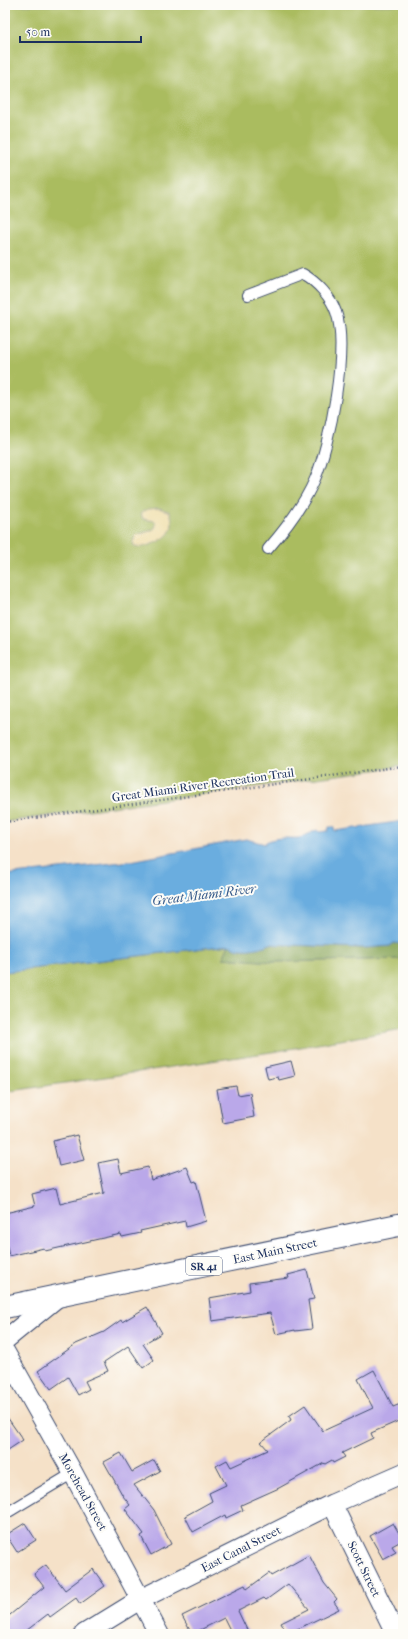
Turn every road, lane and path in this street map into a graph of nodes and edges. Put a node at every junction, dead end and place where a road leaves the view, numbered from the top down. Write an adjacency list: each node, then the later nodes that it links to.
1 (248, 295): 2 (lane)
2 (268, 549)
3 (403, 766): 4 (path, Great Miami River Recreation Trail)
4 (5, 822)
5 (403, 1224): 6 (main road, East Main Street / SR 41)
6 (59, 1296): 7 (main road, East Main Street / SR 41); 8 (street)
7 (5, 1307)
8 (5, 1340)
9 (5, 1352): 10 (street, Morehead Street)
10 (73, 1473): 13 (lane); 14 (street, Morehead Street)
11 (403, 1473): 12 (street, East Canal Street)
12 (332, 1504): 14 (street, East Canal Street); 17 (street, Scott Street)
13 (5, 1514)
14 (141, 1599): 15 (street, East Canal Street); 16 (street, Morehead Street)
15 (84, 1634)
16 (159, 1634)
17 (396, 1634)

